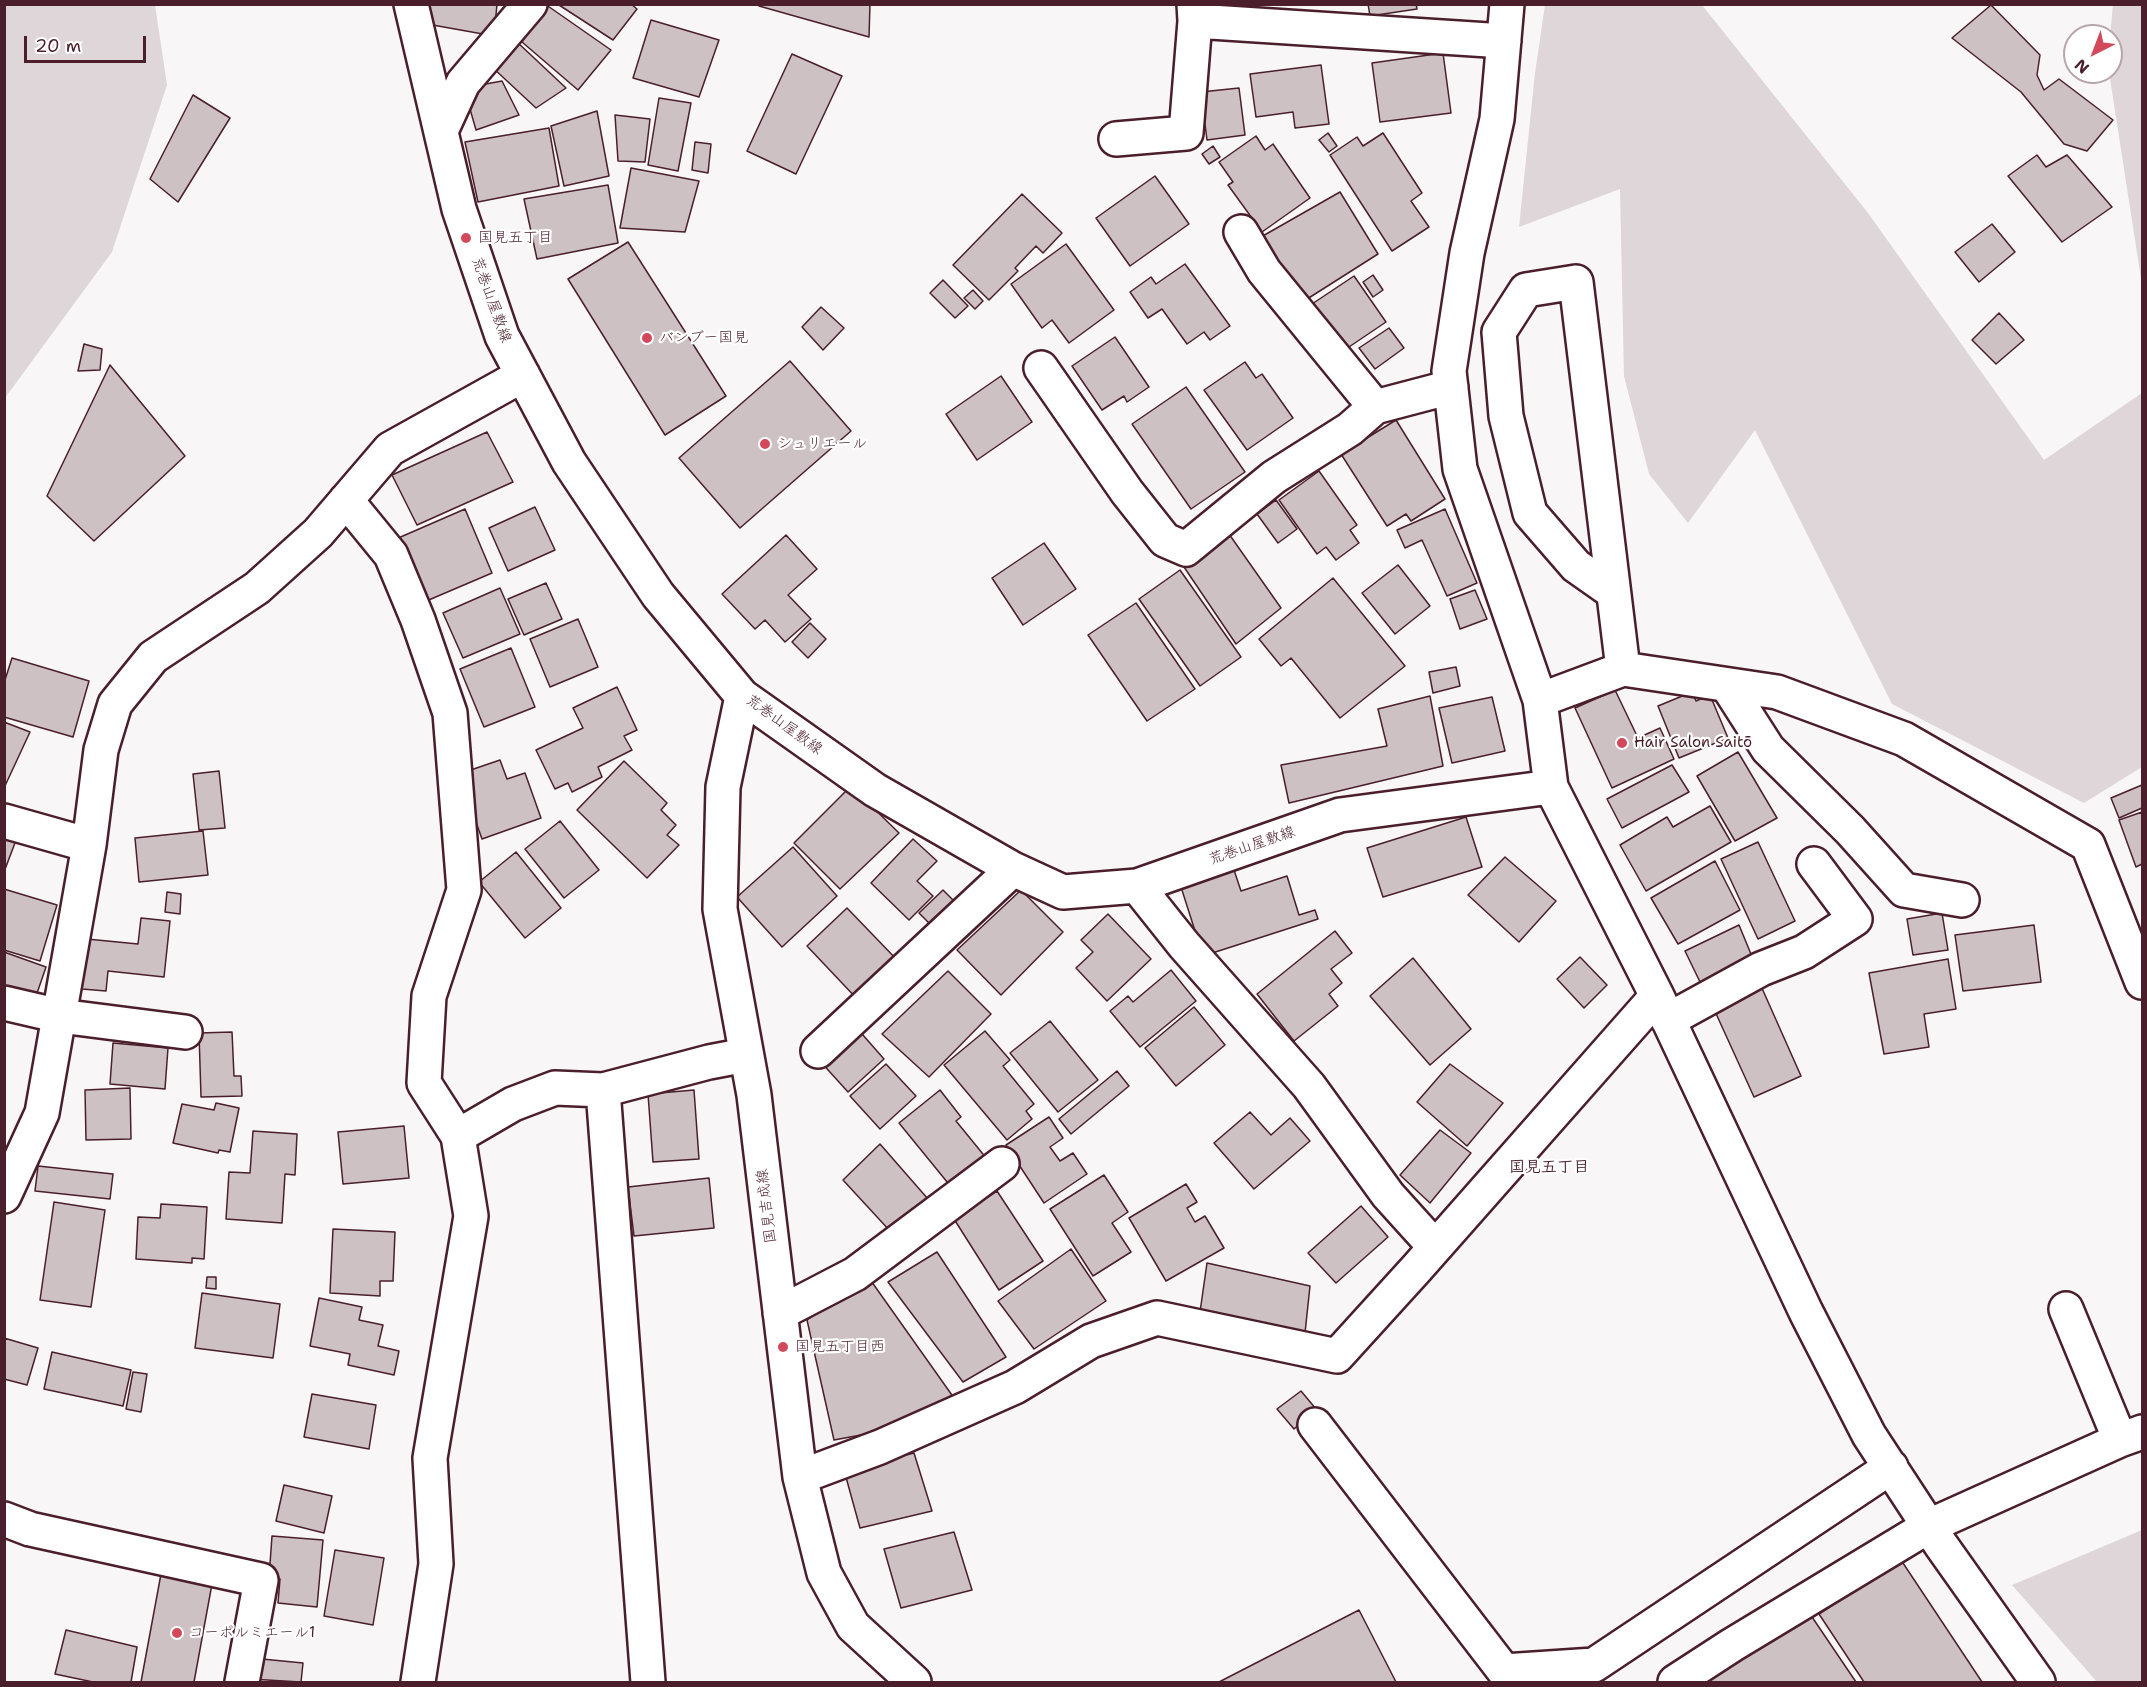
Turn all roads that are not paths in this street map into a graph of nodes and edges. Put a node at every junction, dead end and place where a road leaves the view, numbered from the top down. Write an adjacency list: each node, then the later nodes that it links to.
1 (411, 4): 6 (street, 荒巻山屋敷線)
2 (530, 4): 6 (street)
3 (1507, 4): 5 (street)
4 (1194, 13): 5 (street); 7 (street)
5 (1504, 41): 11 (street)
6 (441, 131): 10 (street, 荒巻山屋敷線)
7 (1116, 139)
8 (1241, 232): 12 (street)
9 (1041, 368): 12 (street)
10 (523, 375): 13 (street); 17 (street, 荒巻山屋敷線)
11 (1451, 387): 12 (street); 18 (street)
12 (1375, 407)
13 (346, 500): 21 (street); 34 (street)
14 (1613, 592): 14 (street); 15 (street)
15 (1623, 669): 16 (street); 18 (street)
16 (1727, 685): 25 (street); 26 (street)
17 (742, 696): 23 (street, 荒巻山屋敷線); 32 (street, 国見吉成線)
18 (1540, 700): 19 (street)
19 (1551, 787): 24 (street, 荒巻山屋敷線); 28 (street)
20 (4, 821): 21 (street)
21 (89, 845): 29 (street)
22 (1814, 864): 28 (street)
23 (1013, 869): 24 (street, 荒巻山屋敷線); 31 (street)
24 (1137, 886): 37 (street)
25 (1962, 900)
26 (2142, 982)
27 (4, 1003): 29 (street)
28 (1663, 1008): 37 (street); 42 (street)
29 (60, 1016): 30 (street); 36 (street)
30 (185, 1032)
31 (818, 1051)
32 (746, 1054): 33 (street); 39 (street, 国見吉成線)
33 (603, 1090): 34 (street); 48 (street)
34 (458, 1136): 47 (street)
35 (1002, 1164): 39 (street)
36 (4, 1196)
37 (1435, 1247): 43 (street)
38 (2066, 1309): 41 (street)
39 (780, 1313): 43 (street, 国見吉成線)
40 (1315, 1425): 42 (street)
41 (2131, 1436): 45 (street)
42 (1891, 1467): 45 (street)
43 (800, 1477): 49 (street, 国見吉成線)
44 (4, 1519): 46 (street)
45 (1929, 1526): 50 (street); 51 (street)
46 (242, 1683)
47 (418, 1683)
48 (648, 1683)
49 (914, 1683)
50 (1675, 1683)
51 (2038, 1683)

